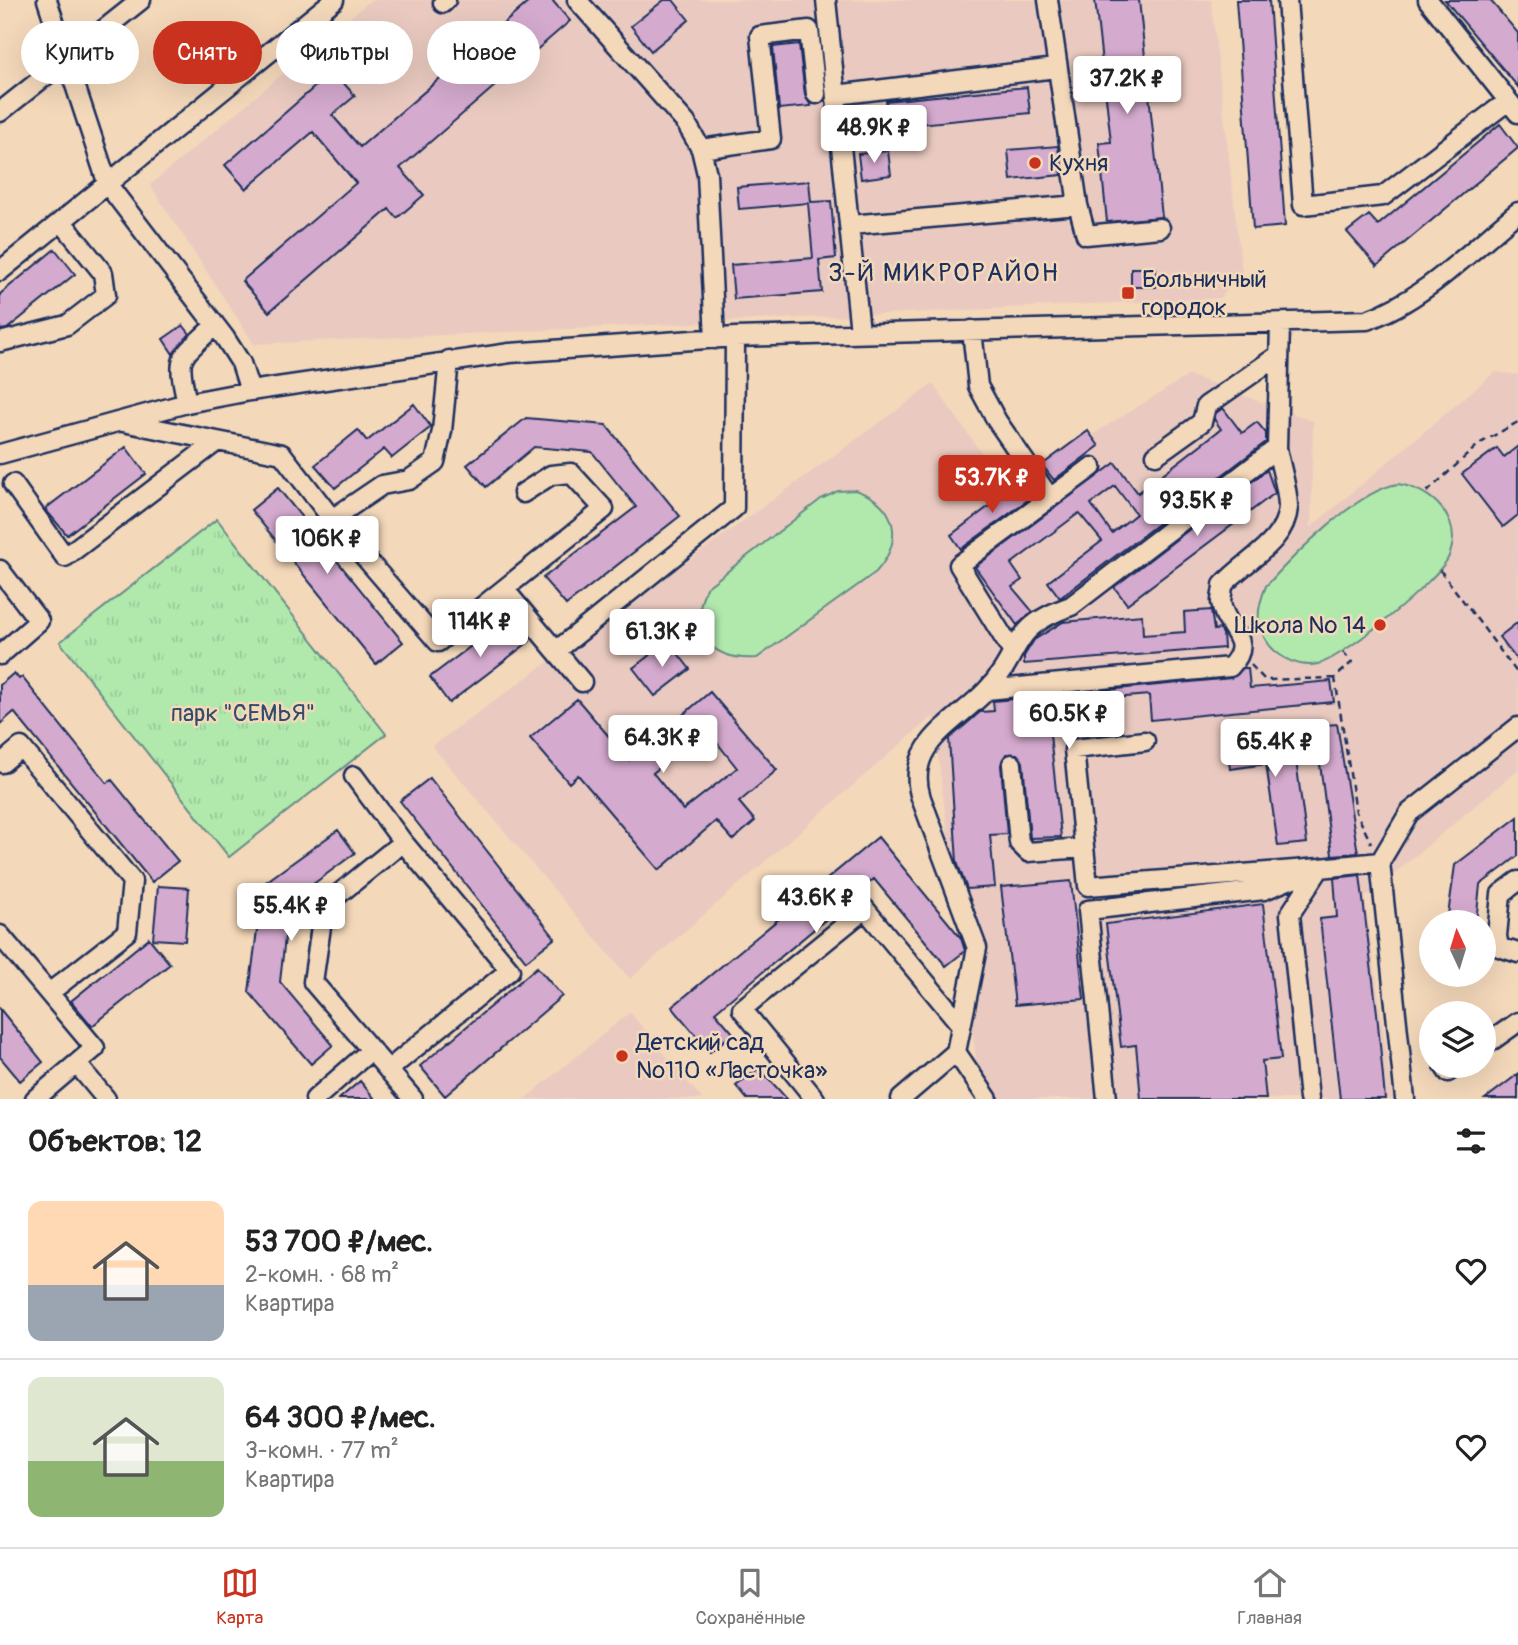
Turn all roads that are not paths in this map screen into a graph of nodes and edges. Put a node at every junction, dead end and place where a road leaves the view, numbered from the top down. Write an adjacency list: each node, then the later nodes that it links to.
1 (47, 0): 9 (street)
2 (141, 0): 10 (street)
3 (334, 0): 19 (street)
4 (577, 0): 18 (street)
5 (826, 0): 15 (street)
6 (1048, 0): 11 (street)
7 (1287, 0): 16 (street)
8 (1428, 0): 16 (street)
9 (55, 21)
10 (115, 21)
11 (1056, 68): 15 (street); 20 (street)
12 (36, 84): 17 (street)
13 (77, 84): 19 (street)
14 (816, 94): 18 (street)
15 (836, 95): 23 (street)
16 (1513, 107)
17 (0, 112)
18 (701, 149): 31 (street)
19 (108, 185): 22 (street); 27 (street)
20 (1078, 205): 23 (street); 24 (street)
21 (1518, 212): 26 (street)
22 (62, 222): 25 (street); 32 (street)
23 (850, 225): 29 (street)
24 (1160, 228)
25 (0, 271)
26 (1280, 324): 28 (street); 33 (street)
27 (215, 325): 35 (street); 36 (street)
28 (972, 330): 29 (street); 45 (street)
29 (860, 332): 30 (street)
30 (735, 337): 31 (street); 49 (street)
31 (715, 338): 34 (street)
32 (0, 342)
33 (1279, 355): 39 (street); 41 (street)
34 (449, 360): 35 (street); 46 (street)
35 (250, 391): 36 (street)
36 (187, 403): 37 (street)
37 (119, 421): 38 (street); 40 (street)
38 (216, 442): 43 (street); 46 (street)
39 (1277, 448): 50 (street); 53 (street)
40 (0, 454)
41 (1156, 455)
42 (1092, 467): 45 (street)
43 (13, 484)
44 (523, 493): 48 (street)
45 (1050, 498): 50 (street)
46 (332, 519): 48 (street)
47 (0, 570): 51 (street)
48 (504, 589): 49 (street)
49 (556, 651): 52 (street)
50 (1012, 651): 53 (street)
51 (0, 655)
52 (582, 682)
53 (987, 690): 68 (street)
54 (1518, 727): 61 (street)
55 (1145, 741): 60 (street)
56 (1, 763): 66 (street)
57 (1012, 764): 60 (street)
58 (354, 775): 59 (street)
59 (403, 842): 70 (street); 73 (street)
60 (1084, 848): 62 (street)
61 (1380, 862): 62 (street); 83 (street)
62 (1320, 868): 81 (street); 82 (street)
63 (1518, 881): 65 (street)
64 (0, 935): 66 (street)
65 (1518, 953)
66 (49, 993): 72 (street)
67 (1518, 1022): 69 (street)
68 (961, 1025): 71 (street); 78 (street)
69 (1496, 1038)
70 (371, 1050): 73 (street); 76 (street)
71 (956, 1052): 79 (street); 80 (street)
72 (77, 1064): 74 (street); 75 (street)
73 (388, 1070): 77 (street)
74 (35, 1099)
75 (106, 1099)
76 (315, 1099)
77 (413, 1099)
78 (815, 1099)
79 (901, 1099)
80 (988, 1099)
81 (1107, 1099)
82 (1309, 1099)
83 (1405, 1099)

